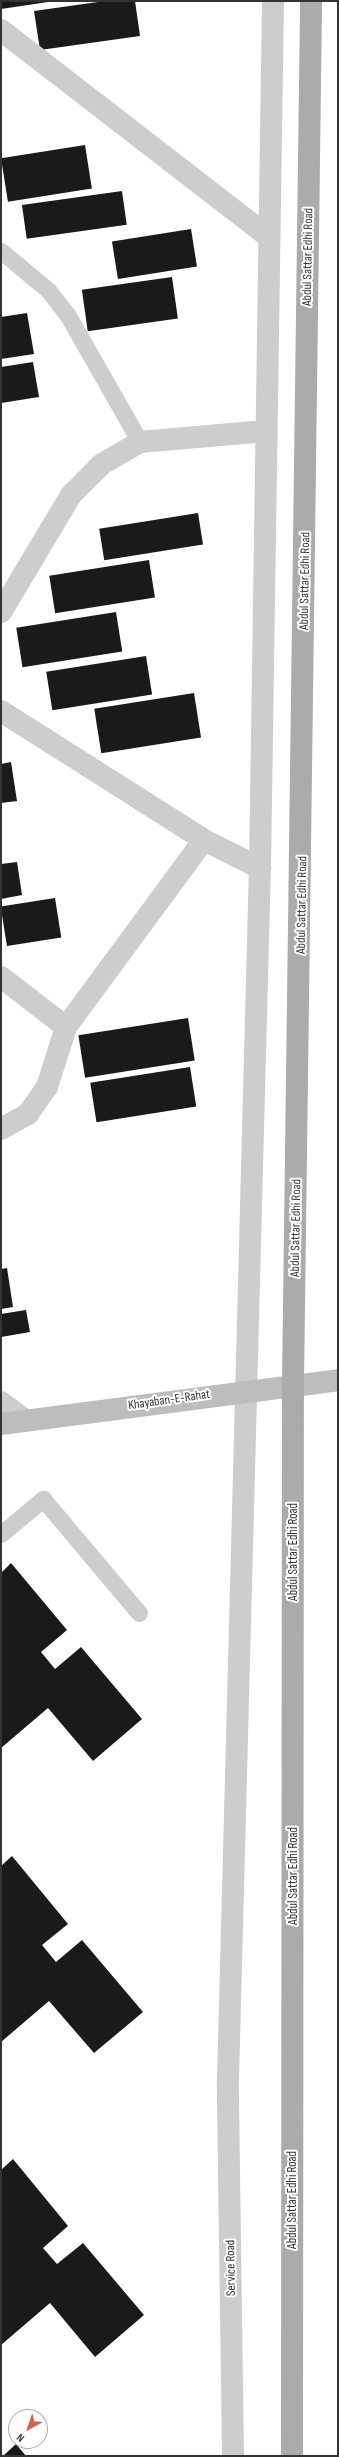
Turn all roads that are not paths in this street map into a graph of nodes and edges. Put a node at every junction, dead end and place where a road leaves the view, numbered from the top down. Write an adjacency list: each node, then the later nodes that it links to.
1 (273, 1): 4 (street, Service Road)
2 (311, 1): 16 (main road, Abdul Sattar Edhi Road)
3 (1, 30): 4 (street)
4 (269, 237): 6 (street, Service Road)
5 (1, 251): 7 (lane)
6 (266, 431): 7 (street); 11 (street, Service Road)
7 (140, 442): 8 (street)
8 (1, 612)
9 (1, 711): 10 (street)
10 (204, 840): 11 (street); 13 (street)
11 (260, 868): 17 (street, Service Road)
12 (1, 977): 13 (street)
13 (66, 1027): 14 (street)
14 (1, 1129)
15 (338, 1380): 16 (street, Khayaban-E-Rahat)
16 (293, 1383): 17 (street, Khayaban-E-Rahat); 24 (main road, Abdul Sattar Edhi Road)
17 (248, 1389): 19 (street, Khayaban-E-Rahat); 23 (street, Service Road)
18 (1, 1402): 19 (street)
19 (25, 1420): 20 (street, Khayaban-E-Rahat)
20 (1, 1424)
21 (1, 1534): 22 (lane)
22 (139, 1613)
23 (233, 2456)
24 (292, 2456)

